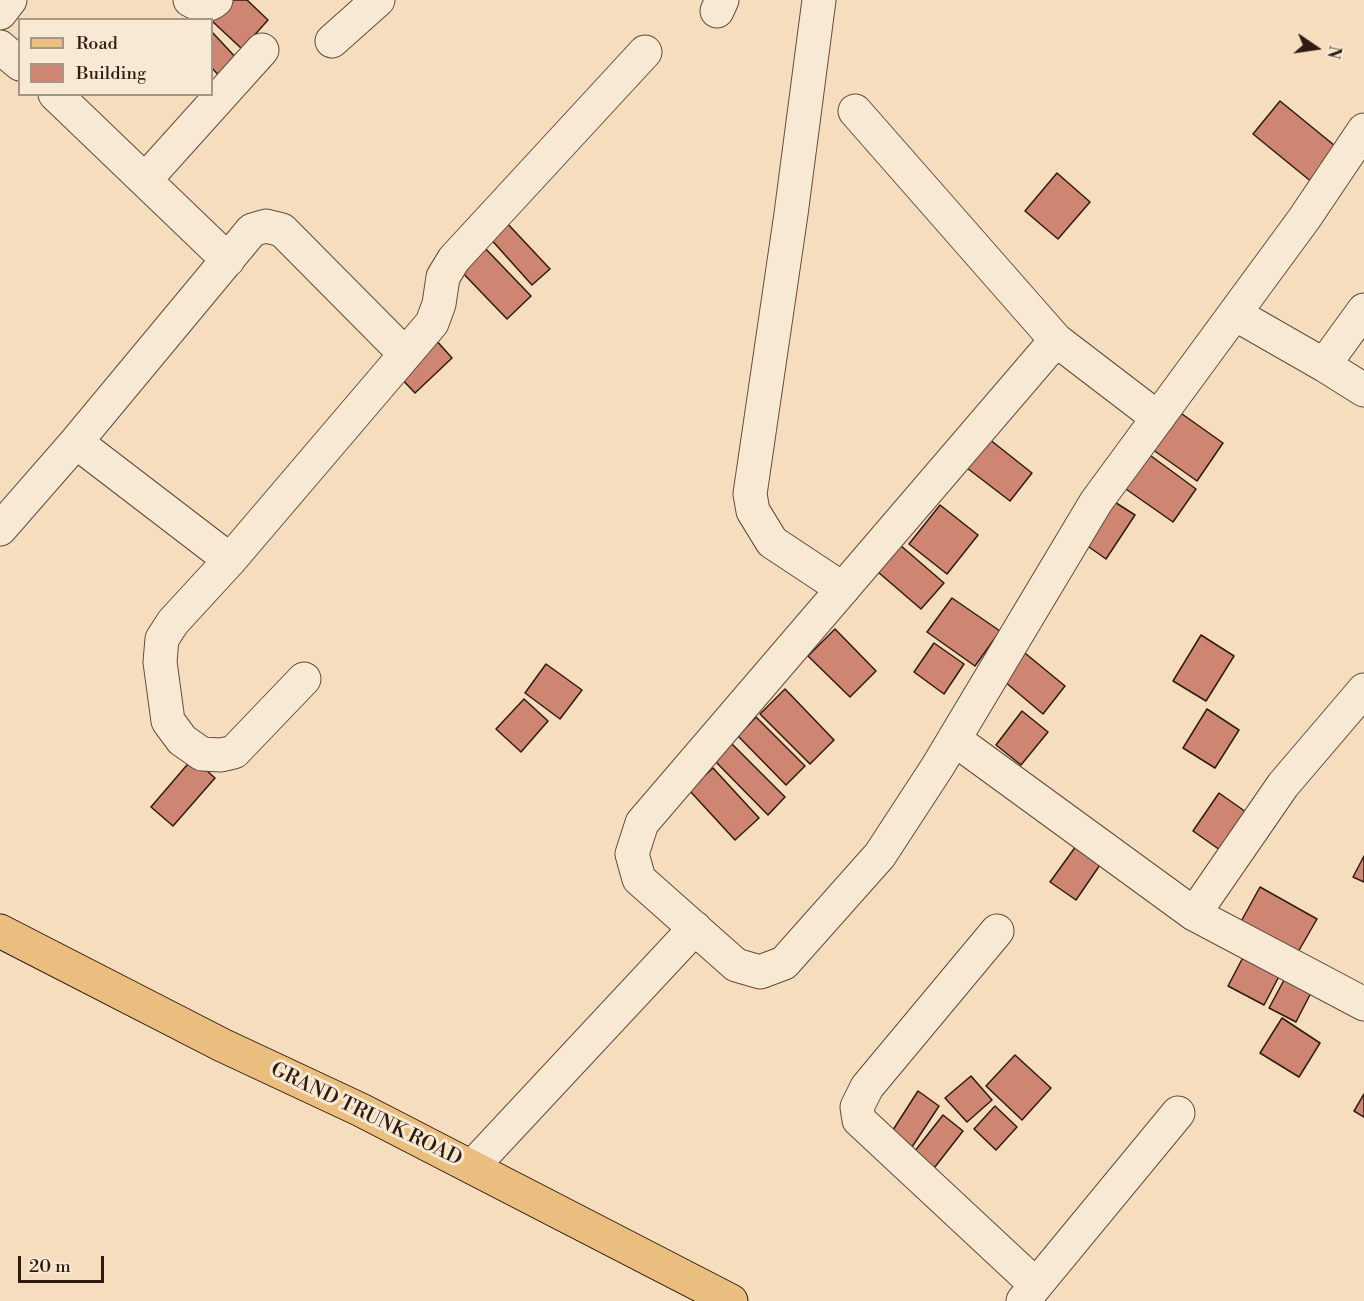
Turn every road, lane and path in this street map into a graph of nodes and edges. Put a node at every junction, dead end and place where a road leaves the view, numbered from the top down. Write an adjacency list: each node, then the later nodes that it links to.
1 (10, 0): 6 (street)
2 (190, 0): 3 (street)
3 (216, 0)
4 (378, 0): 7 (street)
5 (819, 0): 27 (street)
6 (0, 13)
7 (332, 41)
8 (0, 47): 11 (street)
9 (262, 50): 15 (street)
10 (645, 52): 20 (street)
11 (18, 62)
12 (57, 96): 15 (street)
13 (855, 111): 19 (street)
14 (1364, 130): 18 (street)
15 (145, 180): 16 (street)
16 (228, 260): 20 (street); 24 (street)
17 (1364, 310): 21 (street)
18 (1235, 314): 21 (street); 23 (street)
19 (1056, 340): 23 (street); 27 (street)
20 (405, 354): 26 (street)
21 (1324, 365): 22 (street)
22 (1364, 390)
23 (1158, 418): 30 (street)
24 (76, 442): 25 (street); 26 (street)
25 (0, 529)
26 (230, 560): 28 (street)
27 (843, 589): 32 (street)
28 (304, 679)
29 (1364, 690): 31 (street)
30 (954, 739): 31 (street); 32 (street)
31 (1194, 914): 35 (street)
32 (695, 928): 37 (street)
33 (0, 931): 37 (main road, GRAND TRUNK ROAD)
34 (997, 931): 38 (street)
35 (1364, 1004)
36 (1178, 1113): 38 (street)
37 (472, 1167): 39 (main road, GRAND TRUNK ROAD)
38 (1030, 1293)
39 (731, 1301)

